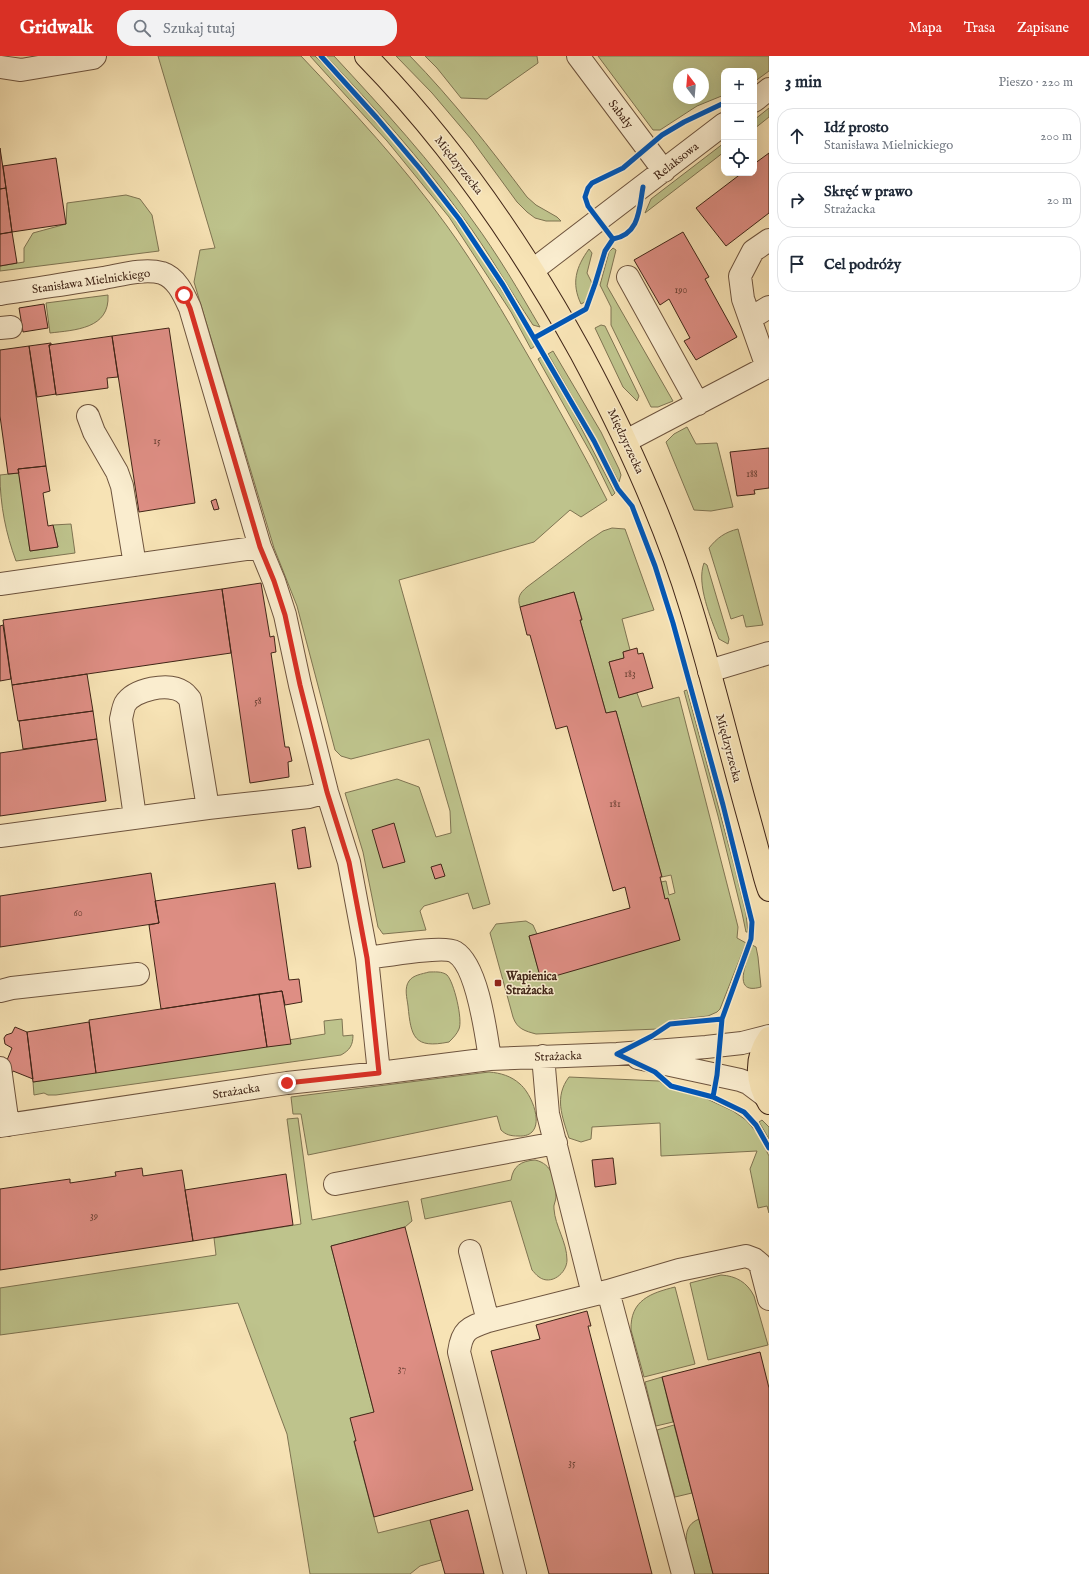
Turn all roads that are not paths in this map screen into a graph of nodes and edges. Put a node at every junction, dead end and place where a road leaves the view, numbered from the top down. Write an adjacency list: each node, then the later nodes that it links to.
1 (95, 56): 4 (street)
2 (366, 56): 10 (main road, Międzyrzecka)
3 (578, 56): 8 (street, Sabały)
4 (9, 64)
5 (769, 89): 6 (street)
6 (757, 99)
7 (721, 126): 8 (street, Relaksowa)
8 (664, 171): 10 (street, Relaksowa)
9 (769, 240): 14 (street)
10 (533, 270): 18 (main road, Międzyrzecka)
11 (628, 277): 16 (street)
12 (0, 294): 19 (street, Stanisława Mielnickiego)
13 (769, 307): 14 (street)
14 (751, 318): 15 (street)
15 (768, 366): 16 (street)
16 (698, 404): 18 (street)
17 (88, 416): 20 (street)
18 (626, 441): 23 (main road, Międzyrzecka)
19 (260, 547): 20 (street); 24 (street, Stanisława Mielnickiego)
20 (135, 565): 21 (street)
21 (0, 584)
22 (769, 653): 23 (street)
23 (709, 671): 28 (main road, Międzyrzecka)
24 (327, 792): 25 (street); 29 (street, Stanisława Mielnickiego)
25 (208, 808): 26 (street); 26 (street)
26 (135, 817): 27 (street)
27 (0, 836)
28 (768, 892)
29 (367, 958): 35 (street); 37 (street, Stanisława Mielnickiego)
30 (138, 974): 31 (street)
31 (0, 991)
32 (769, 1037): 33 (street, Strażacka); 38 (main road)
33 (617, 1054): 34 (street, Strażacka); 38 (street, Strażacka)
34 (543, 1056): 35 (street, Strażacka); 40 (street)
35 (490, 1059): 37 (street, Strażacka)
36 (0, 1068): 39 (street)
37 (379, 1073): 39 (street, Strażacka)
38 (766, 1099)
39 (4, 1125)
40 (556, 1143): 41 (street); 43 (street)
41 (335, 1184)
42 (470, 1252): 45 (street)
43 (601, 1292): 44 (street); 45 (street); 47 (street)
44 (769, 1299)
45 (488, 1321): 46 (street)
46 (515, 1574)
47 (683, 1574)

